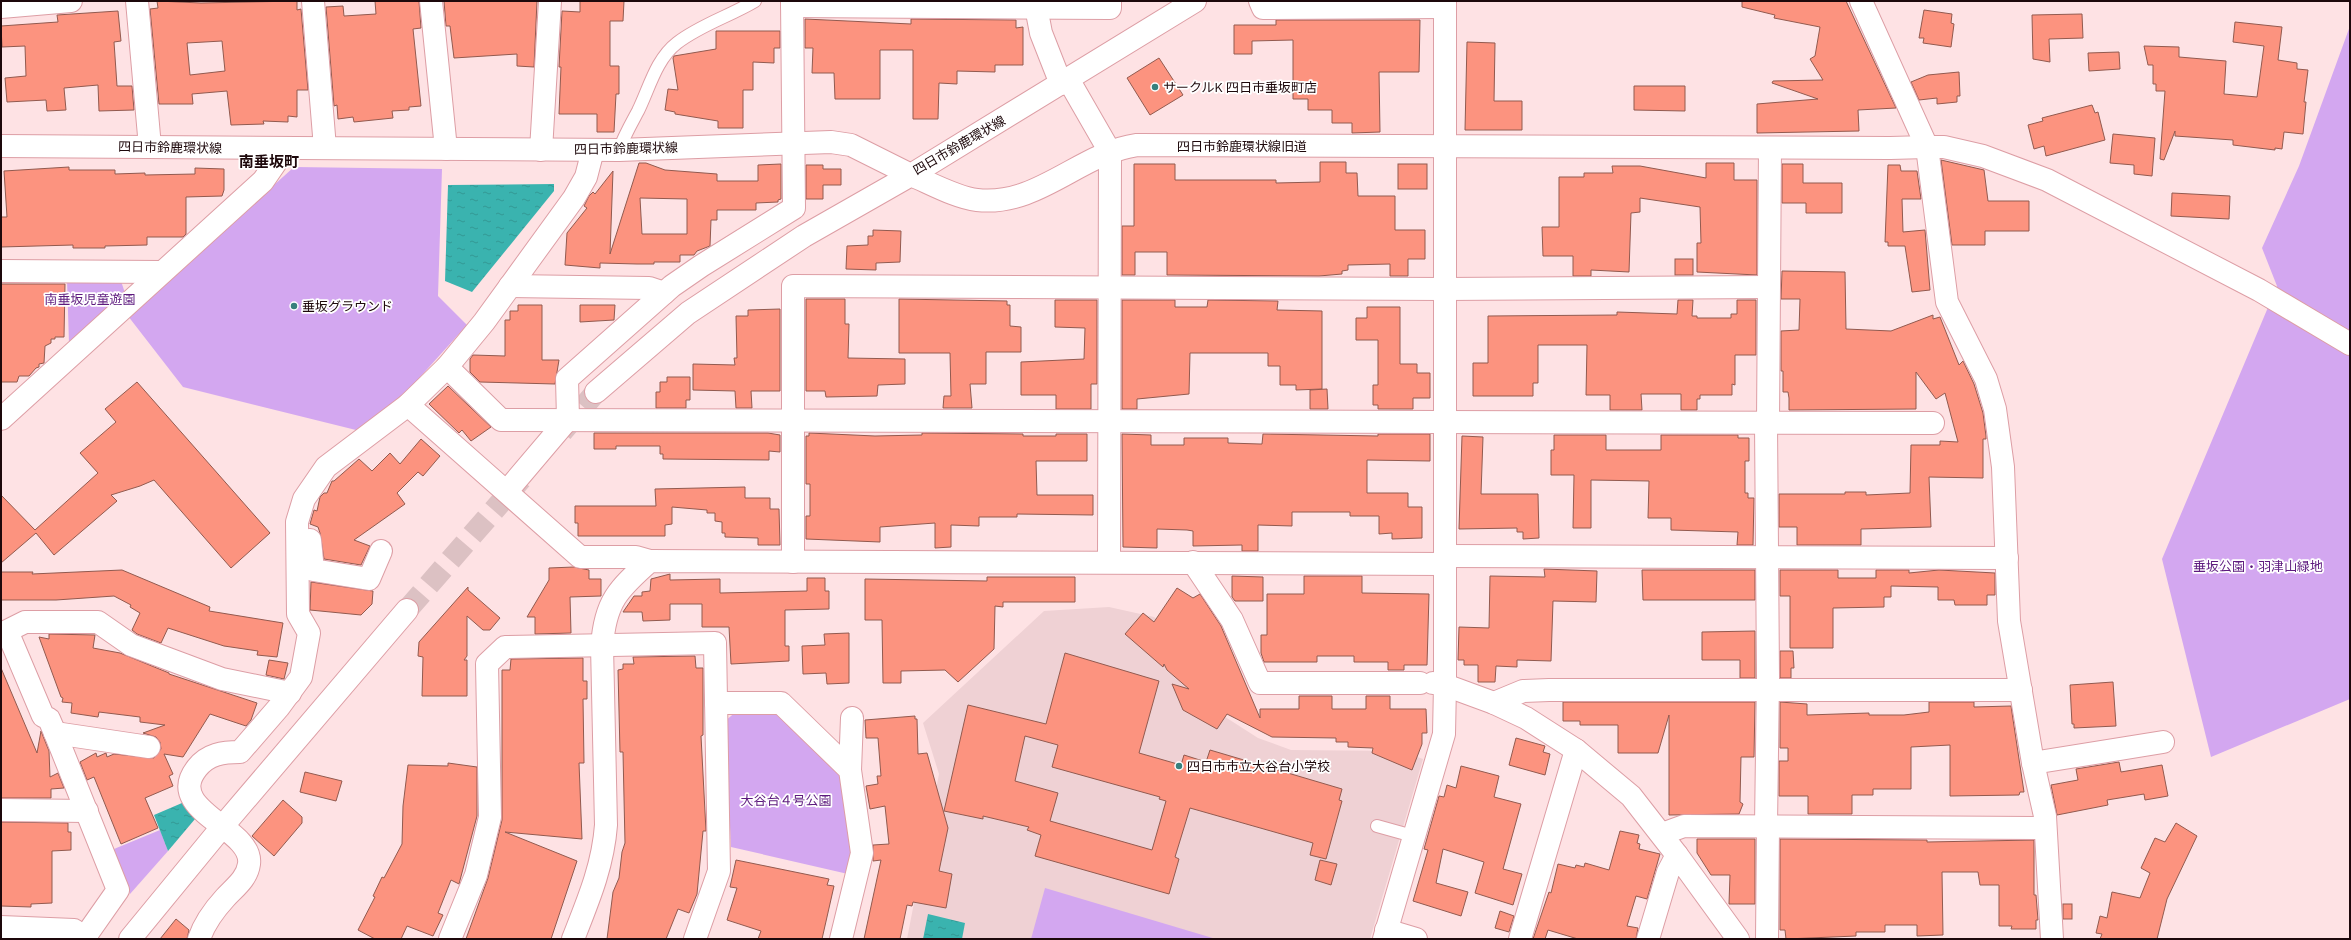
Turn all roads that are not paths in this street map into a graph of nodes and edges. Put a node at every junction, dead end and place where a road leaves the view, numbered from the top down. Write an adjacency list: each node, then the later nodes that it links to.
1 (70, 1): 13 (street)
2 (138, 1): 18 (street)
3 (312, 1): 21 (street)
4 (431, 1): 24 (street)
5 (550, 1): 25 (street)
6 (755, 1): 27 (lane)
7 (1110, 1): 14 (street)
8 (1195, 1): 15 (street, 四日市鈴鹿環状線)
9 (1260, 1): 12 (street)
10 (1861, 1): 20 (street)
11 (792, 4): 14 (street); 16 (street)
12 (1445, 4): 19 (street)
13 (1, 7)
14 (1036, 7): 15 (street)
15 (1064, 81): 28 (street); 29 (street, 四日市鈴鹿環状線)
16 (793, 142): 27 (street, 四日市鈴鹿環状線); 29 (street, 四日市鈴鹿環状線); 36 (street)
17 (1, 146): 18 (street, 四日市鈴鹿環状線)
18 (150, 147): 23 (street, 四日市鈴鹿環状線)
19 (1444, 147): 22 (street, 四日市鈴鹿環状線旧道); 28 (street, 四日市鈴鹿環状線旧道); 35 (street)
20 (1927, 147): 22 (street, 四日市鈴鹿環状線旧道); 37 (street, 四日市鈴鹿環状線旧道); 52 (street)
21 (325, 148): 23 (street, 四日市鈴鹿環状線); 24 (street, 四日市鈴鹿環状線)
22 (1770, 148): 34 (street)
23 (285, 149): 31 (street)
24 (446, 149): 25 (street, 四日市鈴鹿環状線)
25 (541, 150): 26 (street, 四日市鈴鹿環状線)
26 (593, 150): 27 (street, 四日市鈴鹿環状線); 32 (street)
27 (619, 150)
28 (1110, 152): 29 (street, 四日市鈴鹿環状線旧道); 33 (street)
29 (911, 175): 39 (street)
30 (1, 271): 31 (street)
31 (162, 272): 41 (street)
32 (510, 286): 36 (street); 38 (street)
33 (1111, 287): 35 (street); 43 (street); 44 (street)
34 (1768, 287): 35 (street); 46 (street)
35 (1444, 289): 45 (street)
36 (664, 293): 42 (street)
37 (2350, 344)
38 (447, 367): 40 (street); 42 (street)
39 (596, 392)
40 (408, 405): 48 (street); 49 (street)
41 (1, 419)
42 (568, 419): 43 (street); 48 (street)
43 (793, 421): 44 (street); 55 (street)
44 (1111, 421): 45 (street); 56 (street)
45 (1445, 423): 46 (street); 53 (street)
46 (1767, 423): 47 (street); 51 (street)
47 (1933, 423)
48 (507, 491): 54 (street)
49 (297, 532): 50 (street); 63 (street)
50 (381, 551)
51 (1766, 557): 52 (street); 53 (street); 62 (street)
52 (2007, 558): 61 (street)
53 (1445, 560): 57 (street); 60 (street)
54 (650, 561): 55 (street); 59 (street)
55 (793, 562): 56 (street)
56 (1109, 562): 57 (street)
57 (1193, 562): 60 (street)
58 (407, 610): 77 (street)
59 (602, 646): 64 (street); 88 (street); 89 (street)
60 (1433, 684): 65 (street); 80 (street)
61 (2020, 690): 62 (street); 71 (street)
62 (1767, 691): 65 (street); 76 (street)
63 (290, 693): 67 (street); 77 (street)
64 (716, 703): 72 (street); 84 (street)
65 (1494, 703): 70 (street)
66 (852, 718): 72 (street)
67 (55, 734): 69 (street); 74 (street)
68 (2163, 742): 71 (street)
69 (149, 747)
70 (1576, 750): 79 (street); 92 (street)
71 (2033, 763): 78 (street)
72 (850, 770): 90 (street)
73 (1, 810): 74 (street)
74 (87, 810): 85 (street)
75 (1376, 826): 80 (lane)
76 (1767, 826): 78 (street); 79 (street); 95 (street)
77 (222, 827): 86 (street); 87 (street)
78 (2045, 828): 96 (street)
79 (1662, 834): 81 (street)
80 (1413, 836): 83 (street)
81 (1677, 856): 93 (street); 94 (street)
82 (1, 927): 85 (street)
83 (1385, 935): 91 (street)
84 (702, 937)
85 (86, 938)
86 (130, 939)
87 (199, 939)
88 (450, 939)
89 (573, 939)
90 (841, 939)
91 (1416, 939)
92 (1520, 939)
93 (1648, 939)
94 (1738, 939)
95 (1767, 939)
96 (2052, 939)

